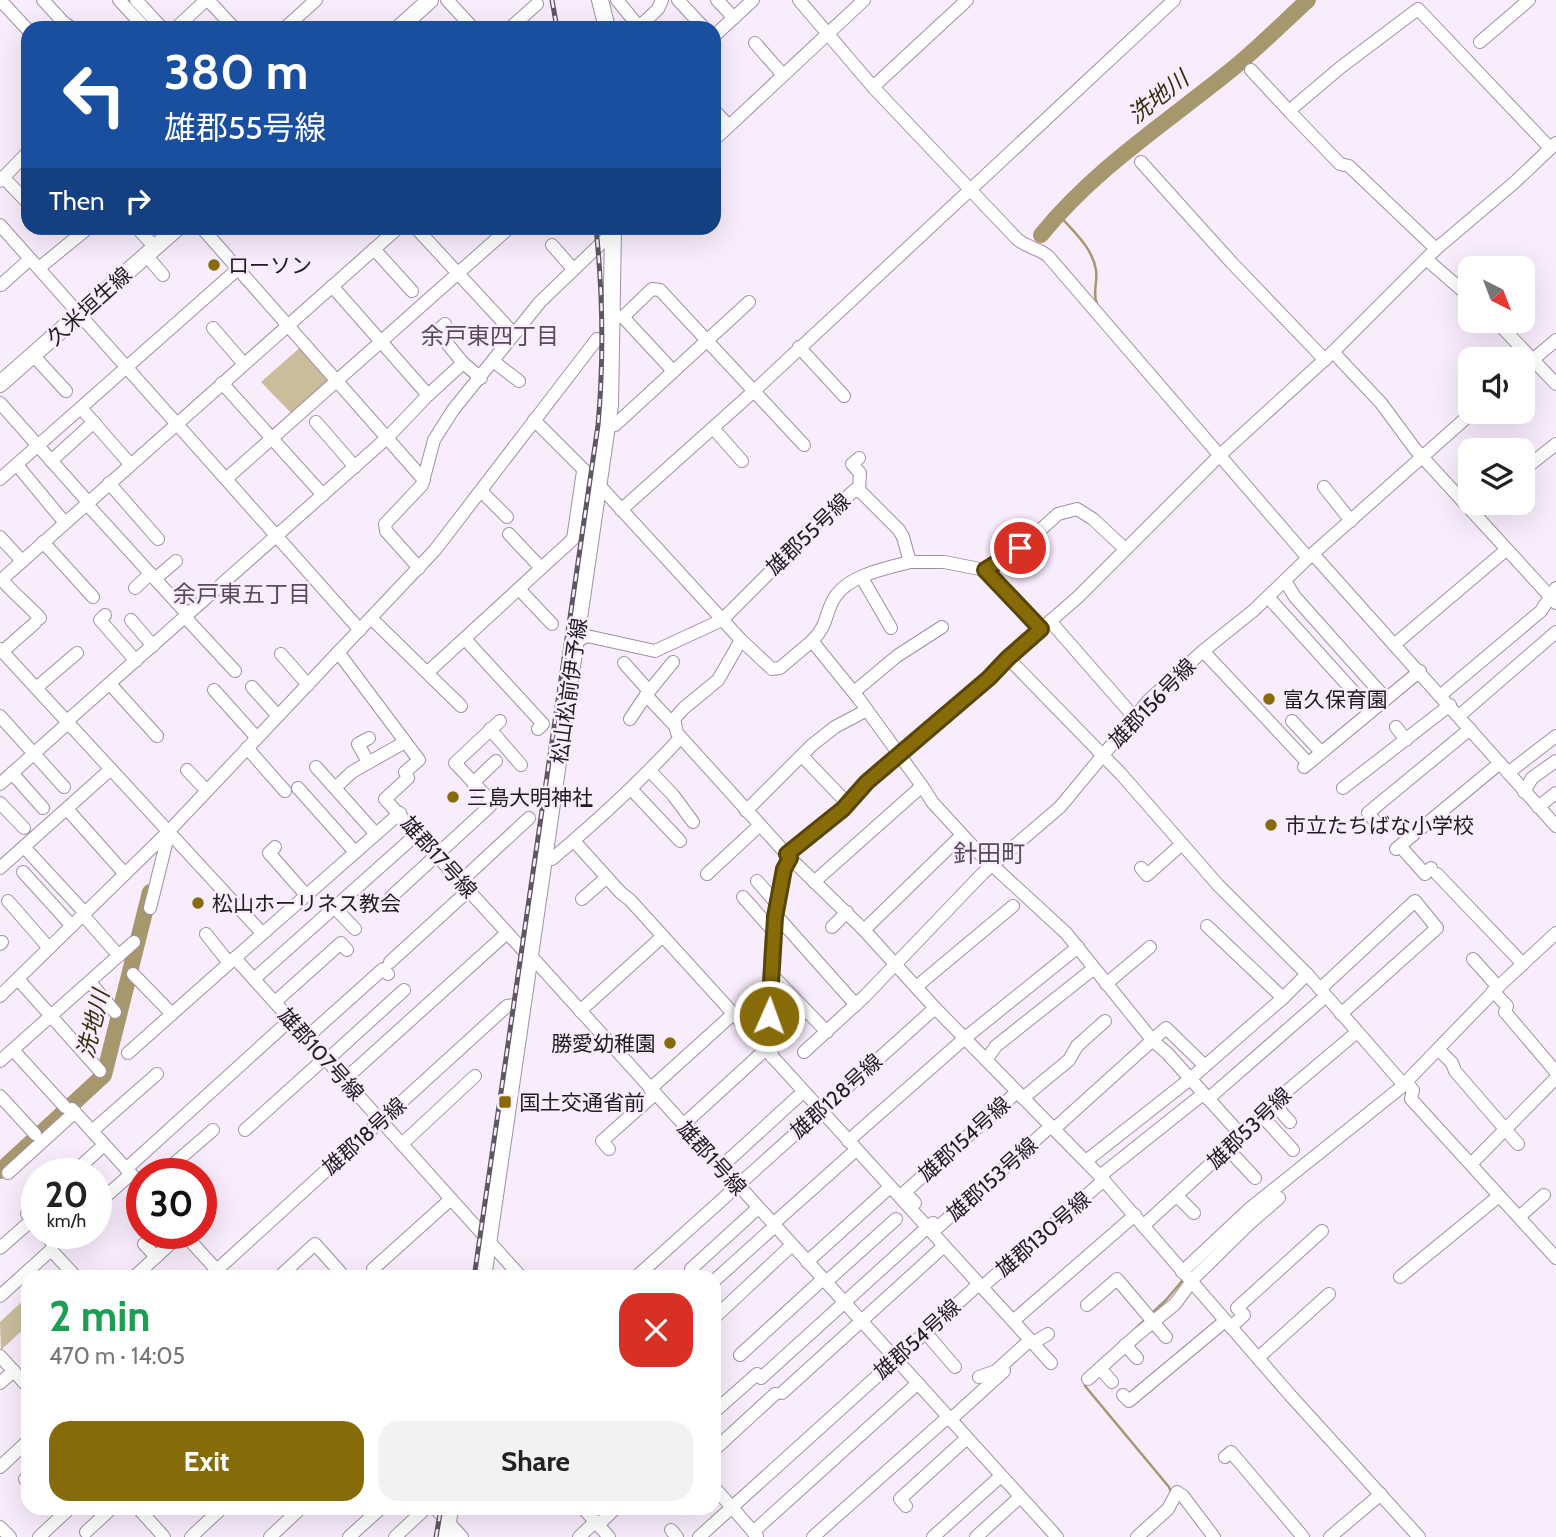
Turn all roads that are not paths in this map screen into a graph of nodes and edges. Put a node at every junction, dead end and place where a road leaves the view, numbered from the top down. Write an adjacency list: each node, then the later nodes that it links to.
1 (0, 0): 35 (street)
2 (43, 0): 22 (street)
3 (119, 0): 23 (street)
4 (136, 0): 24 (street)
5 (207, 0): 25 (street); 26 (street)
6 (316, 0): 27 (street)
7 (430, 0): 28 (main road)
8 (447, 0): 29 (street)
9 (600, 0): 31 (main road)
10 (662, 0): 33 (street)
11 (678, 0): 34 (street)
12 (717, 0): 21 (street)
13 (753, 0): 21 (street)
14 (799, 0): 37 (street)
15 (864, 0): 37 (street)
16 (967, 0): 42 (street)
17 (1174, 0): 51 (street)
18 (1529, 0): 38 (street)
19 (619, 1): 32 (street)
20 (537, 4): 30 (street)
21 (734, 18): 36 (street)
22 (62, 21)
23 (138, 21)
24 (156, 21)
25 (184, 21)
26 (227, 21)
27 (293, 21)
28 (407, 21)
29 (466, 21)
30 (518, 21)
31 (605, 21)
32 (634, 21)
33 (645, 21)
34 (698, 21)
35 (21, 22)
36 (721, 30)
37 (828, 33): 41 (street); 42 (street)
38 (1480, 42)
39 (755, 43): 41 (street)
40 (1251, 71): 43 (street)
41 (783, 75): 45 (street)
42 (873, 86): 51 (street)
43 (1289, 111): 47 (street); 65 (street)
44 (721, 117): 45 (street)
45 (729, 126): 46 (street)
46 (721, 133)
47 (1553, 145): 65 (street)
48 (21, 159): 50 (street)
49 (1140, 162): 90 (street)
50 (1, 179): 52 (street)
51 (971, 188): 88 (street); 122 (street)
52 (21, 197)
53 (0, 225): 68 (street)
54 (77, 235): 68 (street)
55 (141, 235): 66 (street)
56 (169, 235): 66 (main road, 久米垣生線)
57 (208, 235): 69 (street)
58 (390, 235): 64 (street)
59 (423, 235): 71 (street)
60 (501, 235): 71 (street)
61 (609, 235): 70 (street)
62 (615, 235): 79 (main road, 松山松前伊予線)
63 (552, 245): 70 (street)
64 (374, 249): 74 (street); 76 (street)
65 (1436, 249): 67 (street)
66 (150, 251): 72 (street); 78 (main road, 久米垣生線)
67 (1426, 259): 75 (street); 90 (street)
68 (35, 263): 73 (street); 78 (street)
69 (239, 268): 81 (street); 95 (street)
70 (573, 269): 83 (street)
71 (458, 272): 83 (street); 87 (street)
72 (163, 275)
73 (1, 285)
74 (332, 286): 81 (street); 87 (street)
75 (1458, 287)
76 (412, 291)
77 (749, 302): 85 (street)
78 (80, 314): 89 (main road, 久米垣生線); 95 (street)
79 (618, 316): 85 (street); 97 (street); 115 (main road, 松山松前伊予線)
80 (445, 324): 93 (street)
81 (289, 325): 94 (street); 99 (street)
82 (213, 328): 94 (street)
83 (514, 334): 92 (street)
84 (597, 339): 110 (street)
85 (707, 340): 97 (street); 105 (street)
86 (1556, 340): 91 (street)
87 (381, 341): 99 (street); 106 (street)
88 (799, 347): 105 (street); 107 (street)
89 (33, 355): 103 (main road, 久米垣生線); 104 (street)
90 (1329, 356): 122 (street); 123 (street)
91 (1535, 358)
92 (493, 360): 98 (street); 100 (street)
93 (463, 363): 98 (street); 106 (street)
94 (244, 364): 102 (street)
95 (127, 367): 109 (street); 112 (street)
96 (1535, 370): 101 (street)
97 (673, 371): 115 (street)
98 (481, 377): 134 (street)
99 (337, 380): 117 (street); 118 (street)
100 (519, 381)
101 (1555, 381)
102 (222, 383): 112 (street); 118 (street)
103 (0, 384)
104 (66, 391)
105 (754, 391): 116 (street); 119 (street)
106 (428, 395): 117 (street)
107 (844, 396)
108 (0, 402): 121 (street)
109 (81, 408): 111 (street); 121 (street)
110 (534, 420): 131 (street); 139 (street)
111 (94, 422): 125 (street); 128 (street)
112 (176, 422): 128 (street); 132 (street)
113 (316, 422): 130 (street)
114 (1459, 424): 123 (street, 雄郡156号線)
115 (607, 427): 136 (main road, 松山松前伊予線)
116 (713, 428): 126 (street); 143 (street)
117 (388, 437): 130 (street); 134 (street)
118 (272, 439): 132 (street); 140 (street)
119 (804, 444)
120 (1556, 444): 127 (street)
121 (38, 446): 125 (street); 129 (street)
122 (1219, 456): 153 (street); 155 (street)
123 (1422, 457): 141 (street); 146 (street, 雄郡156号線)
124 (859, 458): 138 (street)
125 (51, 461): 142 (street)
126 (742, 461)
127 (1535, 461)
128 (130, 464): 135 (street)
129 (17, 465): 133 (street); 147 (street)
130 (355, 467): 140 (street)
131 (583, 471): 136 (street); 160 (street)
132 (226, 479): 149 (street)
133 (0, 480)
134 (424, 480): 159 (street)
135 (108, 483): 142 (street); 151 (street)
136 (599, 485): 143 (street); 184 (main road, 松山松前伊予線)
137 (1324, 487): 146 (street)
138 (859, 490): 158 (street, 雄郡55号線); 175 (street, 雄郡55号線)
139 (481, 491): 145 (street); 159 (street)
140 (323, 495): 149 (street)
141 (1458, 497)
142 (87, 503): 147 (street); 162 (street)
143 (621, 510): 175 (street)
144 (1474, 515): 154 (street)
145 (507, 517)
146 (1351, 521): 155 (street, 雄郡156号線)
147 (65, 523): 152 (street)
148 (509, 534): 160 (street)
149 (276, 536): 172 (street); 180 (street)
150 (0, 537): 156 (street)
151 (159, 540)
152 (43, 542): 156 (street); 169 (street)
153 (1125, 549): 161 (street); 177 (street)
154 (1506, 550): 168 (street); 186 (street)
155 (1311, 556): 165 (street, 雄郡156号線); 186 (street)
156 (22, 561): 164 (street)
157 (176, 561): 162 (street)
158 (911, 562): 161 (street); 163 (street)
159 (419, 568): 173 (street)
160 (541, 568): 167 (street)
161 (985, 570): 177 (street)
162 (153, 577): 166 (street); 172 (street)
163 (862, 578): 179 (street); 185 (street)
164 (1, 580): 192 (street)
165 (1285, 581): 170 (street, 雄郡156号線); 208 (street)
166 (135, 588)
167 (519, 589): 176 (street); 182 (street)
168 (1554, 596): 207 (street)
169 (93, 597)
170 (1268, 597): 188 (street, 雄郡156号線); 212 (street)
171 (105, 615): 194 (street)
172 (187, 616): 187 (street); 197 (street)
173 (371, 618): 180 (street); 199 (street)
174 (131, 620): 187 (street)
175 (722, 620): 183 (street); 184 (street, 雄郡55号線)
176 (552, 624)
177 (1045, 625): 193 (street); 216 (street)
178 (942, 627): 205 (street)
179 (891, 628)
180 (360, 629): 189 (street)
181 (1556, 632): 215 (street)
182 (465, 639): 199 (street); 222 (street)
183 (741, 640): 185 (street); 220 (street)
184 (577, 641): 282 (main road, 松山松前伊予線)
185 (812, 641): 205 (street)
186 (1395, 644): 198 (street)
187 (153, 646): 194 (street)
188 (1203, 651): 216 (street, 雄郡156号線); 232 (street)
189 (338, 652): 201 (street); 230 (street)
190 (77, 653): 203 (street)
191 (281, 654): 201 (street)
192 (3, 656): 203 (street)
193 (1008, 658): 234 (street); 236 (street)
194 (136, 661): 200 (street)
195 (673, 662): 206 (street)
196 (624, 663): 206 (street)
197 (234, 671)
198 (1420, 671): 207 (street); 208 (street)
199 (428, 672): 210 (street)
200 (110, 684): 219 (street); 224 (street)
201 (308, 685): 214 (street)
202 (252, 687): 214 (street)
203 (36, 688): 219 (street)
204 (214, 690): 225 (street)
205 (854, 692): 211 (street)
206 (647, 693): 217 (street); 220 (street)
207 (1441, 695): 209 (street)
208 (1386, 699): 212 (street)
209 (1450, 705): 215 (street); 229 (street)
210 (461, 706)
211 (867, 710): 234 (street); 235 (street)
212 (1371, 711): 232 (street)
213 (0, 716): 233 (street)
214 (278, 716): 225 (street)
215 (1460, 716): 223 (street)
216 (1134, 717): 236 (street, 雄郡156号線)
217 (630, 719)
218 (1292, 721): 232 (street)
219 (67, 722): 233 (street); 243 (street)
220 (673, 724): 227 (street)
221 (1396, 727): 229 (street)
222 (538, 729)
223 (1470, 729): 242 (street); 267 (street)
224 (157, 736)
225 (257, 738): 231 (street)
226 (369, 738): 239 (street)
227 (680, 738): 245 (street); 262 (street)
228 (1549, 738): 242 (street)
229 (1406, 740): 252 (street)
230 (405, 742): 239 (street); 263 (street, 雄郡17号線)
231 (247, 748): 254 (street); 279 (street)
232 (1321, 752)
233 (34, 754): 246 (street); 250 (street)
234 (899, 755): 249 (street); 258 (street)
235 (802, 756): 258 (street); 262 (street)
236 (1102, 756): 276 (street); 283 (street, 雄郡156号線)
237 (520, 759): 247 (street)
238 (496, 761): 247 (street)
239 (368, 762): 251 (street)
240 (1554, 765): 255 (street)
241 (316, 767): 251 (street)
242 (1504, 768): 255 (street); 325 (street)
243 (111, 769): 261 (street); 270 (street)
244 (187, 770): 254 (street)
245 (650, 771): 253 (street); 265 (street)
246 (12, 773): 248 (street); 260 (street)
247 (473, 783): 280 (street)
248 (0, 784)
249 (922, 786): 273 (street); 291 (street)
250 (64, 787)
251 (335, 788): 272 (street)
252 (1343, 788)
253 (632, 790): 274 (street); 275 (street)
254 (207, 791): 270 (street)
255 (1524, 792): 259 (street)
256 (1556, 793): 259 (street)
257 (0, 803): 269 (street)
258 (848, 804): 281 (street)
259 (1538, 807): 268 (street)
260 (43, 808)
261 (67, 809): 277 (street); 287 (street)
262 (746, 811): 266 (street)
263 (400, 813): 271 (street, 雄郡17号線); 272 (street)
264 (528, 818): 292 (street)
265 (692, 822)
266 (760, 825): 281 (street); 288 (street)
267 (1378, 825)
268 (1556, 826)
269 (24, 828)
270 (169, 831): 287 (street); 299 (street); 311 (street)
271 (418, 833): 280 (street, 雄郡17号線); 300 (street)
272 (376, 834): 279 (street)
273 (962, 835): 283 (street); 308 (street)
274 (574, 841): 282 (street); 289 (street)
275 (680, 841)
276 (1182, 844): 285 (street); 329 (street)
277 (24, 847): 284 (street); 303 (street)
278 (275, 847): 293 (street)
279 (355, 852): 293 (street)
280 (438, 855): 292 (street, 雄郡17号線); 294 (street)
281 (789, 856): 291 (street); 301 (street)
282 (545, 860): 320 (main road, 松山松前伊予線)
283 (992, 865): 316 (street); 324 (street, 雄郡156号線)
284 (0, 868)
285 (1141, 868)
286 (24, 871): 304 (street)
287 (125, 874): 303 (street)
288 (707, 874)
289 (606, 878): 296 (street); 314 (street)
290 (757, 881): 301 (street)
291 (814, 882): 302 (street)
292 (465, 886): 312 (street, 雄郡17号線); 354 (street)
293 (306, 895): 311 (street)
294 (391, 897)
295 (743, 897): 309 (street)
296 (582, 898)
297 (8, 901): 318 (street)
298 (1013, 906): 334 (street)
299 (150, 908)
300 (335, 908): 307 (street); 331 (street)
301 (776, 909): 309 (street); 342 (street)
302 (847, 912): 306 (street); 308 (street)
303 (84, 914): 304 (street); 321 (street)
304 (72, 926): 318 (street)
305 (1207, 926): 339 (street)
306 (832, 927)
307 (355, 929)
308 (864, 930): 324 (street)
309 (774, 932): 328 (street)
310 (205, 933): 322 (street, 雄郡107号線)
311 (262, 933): 322 (street)
312 (507, 933): 320 (street, 雄郡17号線); 372 (street)
313 (1556, 933): 325 (street)
314 (663, 936): 344 (street); 347 (street)
315 (134, 943): 321 (street)
316 (1078, 947): 326 (street); 355 (street)
317 (1150, 947): 333 (street)
318 (49, 948): 330 (street)
319 (347, 950): 340 (street)
320 (531, 956): 341 (main road, 松山松前伊予線); 344 (street, 雄郡1号線)
321 (119, 957): 332 (street)
322 (232, 960): 331 (street, 雄郡107号線); 346 (street)
323 (1473, 960): 337 (street)
324 (895, 964): 334 (street); 342 (street, 雄郡156号線)
325 (1523, 964): 337 (street)
326 (1093, 969): 333 (street); 363 (street)
327 (133, 974): 346 (street)
328 (771, 974): 352 (street); 361 (street)
329 (1307, 974): 336 (street); 339 (street)
330 (18, 979): 338 (street); 349 (street)
331 (254, 979): 340 (street, 雄郡107号線)
332 (90, 982): 345 (street); 349 (street)
333 (1106, 984): 356 (street)
334 (916, 987): 343 (street)
335 (404, 990): 362 (street)
336 (1323, 992): 348 (street); 348 (street, 雄郡130号線); 378 (street, 雄郡130号線)
337 (1497, 992): 359 (street); 367 (street)
338 (0, 996)
339 (1283, 998): 365 (street)
340 (275, 1002): 350 (street, 雄郡107号線)
341 (524, 1004): 383 (street, 雄郡18号線); 429 (main road, 松山松前伊予線)
342 (856, 1005): 352 (street, 雄郡156号線)
343 (935, 1008): 355 (street); 381 (street, 雄郡128号線)
344 (580, 1011): 374 (street, 雄郡1号線)
345 (116, 1012)
346 (172, 1014): 360 (street)
347 (733, 1014): 361 (street); 374 (street)
348 (1341, 1014): 353 (street)
349 (50, 1016): 357 (street); 366 (street)
350 (290, 1020): 354 (street, 雄郡107号線); 402 (street)
351 (1105, 1021): 376 (street)
352 (827, 1032): 358 (street, 雄郡156号線)
353 (1357, 1032): 373 (street); 379 (street, 雄郡53号線)
354 (307, 1037): 362 (street, 雄郡107号線)
355 (965, 1038): 363 (street); 397 (street)
356 (1153, 1041): 365 (street); 371 (street); 387 (street)
357 (13, 1050): 364 (street); 380 (street)
358 (804, 1052)
359 (1441, 1052): 373 (street); 389 (street)
360 (128, 1053)
361 (769, 1054): 375 (street); 385 (street)
362 (326, 1059): 372 (street, 雄郡107号線); 388 (street)
363 (986, 1060): 376 (street)
364 (0, 1061)
365 (1205, 1066): 371 (street)
366 (100, 1071)
367 (1556, 1072)
368 (157, 1074): 390 (street)
369 (475, 1076): 394 (street)
370 (1556, 1078): 389 (street)
371 (1190, 1079): 378 (street); 404 (street)
372 (344, 1080): 383 (street, 雄郡107号線)
373 (1405, 1084): 405 (street); 455 (street)
374 (653, 1092): 385 (street, 雄郡1号線); 398 (street)
375 (803, 1092): 381 (street); 406 (street)
376 (1020, 1095): 387 (street); 426 (street, 雄郡154号線)
377 (0, 1097): 392 (street)
378 (1205, 1097): 393 (street); 410 (street, 雄郡130号線)
379 (1274, 1104): 382 (street, 雄郡53号線); 384 (street)
380 (71, 1109): 390 (street); 408 (street)
381 (820, 1110): 397 (street); 412 (street, 雄郡128号線)
382 (1262, 1116): 393 (street, 雄郡53号線); 400 (street)
383 (381, 1121): 394 (street, 雄郡107号線); 447 (street, 雄郡18号線)
384 (1290, 1122)
385 (682, 1125): 406 (street, 雄郡1号線)
386 (1443, 1126): 405 (street)
387 (1052, 1128): 404 (street); 426 (street, 雄郡153号線)
388 (245, 1130)
389 (1505, 1130): 395 (street); 405 (street)
390 (92, 1131): 396 (street)
391 (213, 1133): 403 (street)
392 (35, 1134)
393 (1242, 1136): 399 (street, 雄郡53号線)
394 (402, 1144): 418 (street, 雄郡107号線)
395 (1518, 1144)
396 (104, 1145): 401 (street); 407 (street)
397 (852, 1145): 413 (street); 425 (street)
398 (609, 1149)
399 (1228, 1149): 411 (street); 416 (street, 雄郡53号線)
400 (1293, 1150)
401 (90, 1158)
402 (144, 1158)
403 (182, 1158)
404 (1086, 1161): 410 (street)
405 (1473, 1163): 417 (street)
406 (721, 1167): 412 (street, 雄郡1号線)
407 (126, 1169)
408 (8, 1173)
409 (126, 1175): 414 (street)
410 (1102, 1178): 424 (street); 458 (street, 雄郡130号線)
411 (1255, 1178)
412 (737, 1185): 420 (street, 雄郡1号線); 452 (street, 雄郡128号線)
413 (890, 1187): 426 (street); 440 (street)
414 (112, 1189)
415 (1544, 1195): 422 (street)
416 (1177, 1196): 421 (street); 424 (street, 雄郡53号線)
417 (1499, 1196): 422 (street); 456 (street)
418 (451, 1199): 429 (street, 雄郡107号線); 441 (street)
419 (1279, 1202): 455 (street)
420 (758, 1208): 425 (street, 雄郡1号線); 442 (street)
421 (1194, 1213)
422 (1519, 1217): 439 (street)
423 (897, 1219): 457 (street)
424 (1139, 1221): 455 (street); 466 (street)
425 (774, 1225): 430 (street, 雄郡1号線); 454 (street)
426 (930, 1225): 431 (street); 461 (street)
427 (1322, 1231): 467 (street)
428 (21, 1233): 432 (street)
429 (489, 1240): 450 (main road, 松山松前伊予線); 451 (street, 雄郡107号線)
430 (792, 1245): 440 (street, 雄郡1号線); 463 (street)
431 (944, 1245): 458 (street); 465 (street)
432 (0, 1248)
433 (43, 1249): 443 (street)
434 (54, 1249): 444 (street)
435 (149, 1249): 438 (street)
436 (165, 1249): 438 (street)
437 (195, 1249): 446 (street)
438 (156, 1256): 445 (street)
439 (1556, 1258)
440 (807, 1262): 457 (street, 雄郡1号線)
441 (377, 1269)
442 (691, 1269)
443 (24, 1270)
444 (71, 1270)
445 (141, 1270)
446 (212, 1270)
447 (221, 1270)
448 (287, 1270): 449 (street)
449 (338, 1270)
450 (484, 1270)
451 (515, 1270)
452 (644, 1270)
453 (21, 1273): 460 (street)
454 (721, 1274)
455 (1186, 1277): 464 (street); 467 (street)
456 (1400, 1278)
457 (825, 1281): 461 (street, 雄郡1号線); 473 (street)
458 (980, 1285): 466 (street, 雄郡54号線); 468 (street, 雄郡54号線)
459 (1329, 1294): 477 (street)
460 (0, 1296)
461 (845, 1302): 465 (street, 雄郡1号線); 490 (street)
462 (1087, 1305): 464 (street)
463 (721, 1311)
464 (1150, 1318): 470 (street); 472 (street)
465 (861, 1320): 475 (street, 雄郡1号線); 493 (street)
466 (1013, 1321): 471 (street, 雄郡54号線)
467 (1227, 1324): 477 (street); 489 (street)
468 (925, 1332): 475 (street, 雄郡54号線); 479 (street)
469 (1048, 1334): 471 (street)
470 (1166, 1337)
471 (1032, 1342): 478 (street, 雄郡54号線); 482 (street)
472 (1125, 1345): 476 (street); 480 (street)
473 (740, 1355)
474 (0, 1356): 481 (street)
475 (895, 1357): 488 (street, 雄郡1号線); 501 (street, 雄郡54号線)
476 (1136, 1358)
477 (1258, 1358): 499 (street)
478 (1051, 1363)
479 (955, 1367)
480 (1100, 1368): 484 (street); 486 (street)
481 (13, 1371): 485 (street); 487 (street)
482 (979, 1377)
483 (1002, 1377): 491 (street)
484 (1088, 1379)
485 (21, 1380)
486 (1112, 1381)
487 (0, 1383)
488 (918, 1383): 491 (street, 雄郡1号線); 515 (street)
489 (1123, 1395)
490 (721, 1406)
491 (949, 1419): 492 (street, 雄郡1号線); 528 (street)
492 (967, 1438): 497 (street, 雄郡1号線); 502 (street)
493 (721, 1444)
494 (21, 1447): 496 (street)
495 (1225, 1457): 532 (street)
496 (0, 1466)
497 (1001, 1476): 500 (street, 雄郡1号線); 516 (street)
498 (721, 1494): 501 (street)
499 (1381, 1494): 533 (street); 534 (street)
500 (1020, 1497): 517 (street, 雄郡1号線); 529 (street)
501 (732, 1506): 515 (street); 527 (street, 雄郡54号線)
502 (906, 1506)
503 (63, 1515): 519 (street)
504 (104, 1515): 513 (street)
505 (145, 1515): 514 (street)
506 (215, 1515): 520 (street)
507 (294, 1515): 521 (street)
508 (373, 1515): 522 (street)
509 (419, 1515): 523 (street)
510 (591, 1516): 525 (street); 526 (street)
511 (448, 1523): 524 (street)
512 (0, 1527): 518 (street)
513 (86, 1532)
514 (157, 1534)
515 (755, 1534)
516 (930, 1535)
517 (1049, 1535)
518 (10, 1537)
519 (40, 1537)
520 (191, 1537)
521 (270, 1537)
522 (349, 1537)
523 (395, 1537)
524 (462, 1537)
525 (579, 1537)
526 (608, 1537)
527 (699, 1537)
528 (814, 1537)
529 (976, 1537)
530 (1137, 1537): 531 (street)
531 (1214, 1537)
532 (1303, 1537)
533 (1330, 1537)
534 (1419, 1537)

